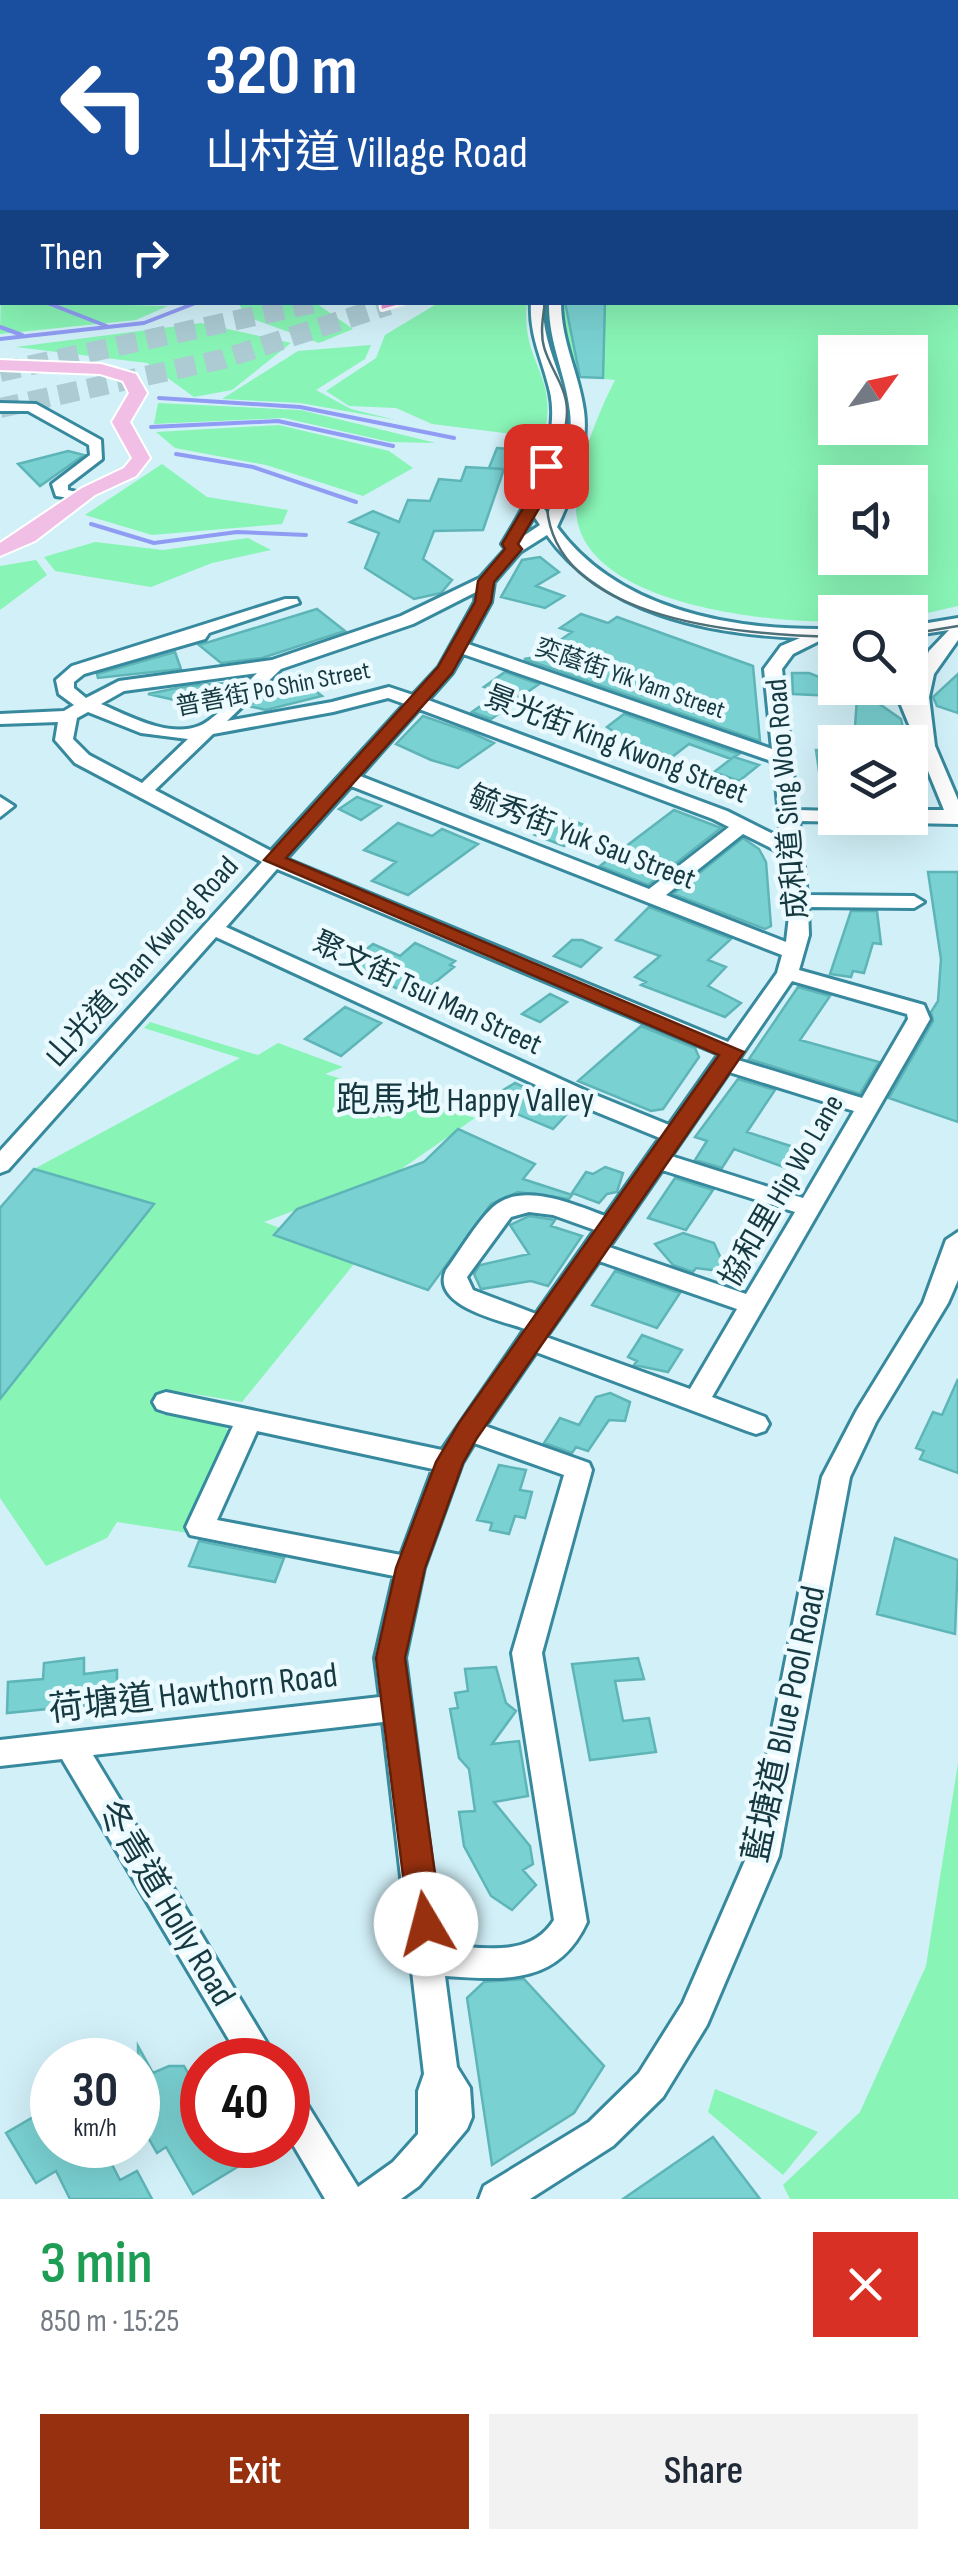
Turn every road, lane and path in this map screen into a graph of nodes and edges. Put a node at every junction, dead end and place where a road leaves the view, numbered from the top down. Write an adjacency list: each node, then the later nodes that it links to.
1 (537, 305): 6 (street)
2 (556, 305): 7 (street)
3 (3, 367): 5 (main road)
4 (0, 407): 5 (street)
5 (79, 497): 8 (main road)
6 (533, 505): 7 (street); 9 (street)
7 (550, 526): 9 (street); 10 (street)
8 (0, 550)
9 (511, 552): 10 (street); 11 (street)
10 (571, 556): 18 (street)
11 (486, 581): 12 (street); 13 (street, 山光道 Shan Kwong Road)
12 (452, 600): 13 (street); 22 (street)
13 (483, 602): 20 (street, 山光道 Shan Kwong Road)
14 (292, 603): 16 (street)
15 (958, 626): 17 (street); 26 (street)
16 (202, 629): 21 (street); 24 (street)
17 (928, 629)
18 (818, 633)
19 (818, 638): 28 (street, 成和道 Sing Woo Road)
20 (458, 646): 23 (street, 山光道 Shan Kwong Road); 28 (street, 奕蔭街 Yik Yam Street)
21 (107, 656)
22 (275, 665): 24 (street); 27 (street)
23 (416, 702): 27 (street, 普善街 Po Shin Street); 31 (street, 山光道 Shan Kwong Road); 38 (street, 景光街 King Kwong Street)
24 (75, 709): 25 (street); 27 (street, 普善街 Po Shin Street); 33 (street)
25 (0, 719)
26 (921, 725)
27 (208, 731): 33 (street)
28 (785, 760): 35 (street, 成和道 Sing Woo Road)
29 (928, 761): 32 (street)
30 (958, 776): 32 (street)
31 (348, 778): 43 (street, 山光道 Shan Kwong Road); 44 (street, 毓秀街 Yuk Sau Street)
32 (936, 778): 40 (street)
33 (145, 790): 43 (street)
34 (0, 803): 36 (street)
35 (788, 807): 37 (street); 38 (street); 42 (street, 成和道 Sing Woo Road)
36 (0, 811)
37 (818, 813)
38 (720, 815): 41 (street, 景光街 King Kwong Street)
39 (928, 816): 40 (street)
40 (957, 816)
41 (742, 825): 42 (street, 景光街 King Kwong Street); 44 (street)
42 (791, 851): 45 (street, 成和道 Sing Woo Road)
43 (274, 860): 47 (street, 山光道 Shan Kwong Road); 50 (street)
44 (650, 898): 48 (street, 毓秀街 Yuk Sau Street)
45 (798, 901): 46 (street); 48 (street, 成和道 Sing Woo Road)
46 (914, 902)
47 (212, 928): 52 (street, 聚文街 Tsui Man Street); 54 (street, 山光道 Shan Kwong Road)
48 (791, 963): 49 (street, 毓秀街 Yuk Sau Street); 50 (street)
49 (916, 1010): 51 (street, 協和里 Hip Wo Lane)
50 (729, 1058): 51 (street); 52 (street)
51 (866, 1107): 55 (street, 協和里 Hip Wo Lane)
52 (674, 1134): 53 (street)
53 (657, 1160): 55 (street); 56 (street)
54 (0, 1165)
55 (808, 1208): 59 (street, 協和里 Hip Wo Lane)
56 (609, 1226): 58 (street); 60 (street)
57 (958, 1240): 75 (street, 藍塘道 Blue Pool Road)
58 (592, 1250): 59 (street); 60 (street)
59 (754, 1306): 62 (street, 協和里 Hip Wo Lane)
60 (534, 1332): 62 (street); 65 (street)
61 (166, 1402): 63 (street)
62 (696, 1402): 64 (street)
63 (249, 1420): 66 (street); 67 (street)
64 (756, 1424)
65 (468, 1430): 66 (street); 71 (street)
66 (450, 1462): 67 (street)
67 (410, 1568): 68 (street)
68 (395, 1708): 69 (street, 荷塘道 Hawthorn Road); 71 (street)
69 (70, 1746): 70 (street, 荷塘道 Hawthorn Road); 72 (street, 冬青道 Holly Road)
70 (0, 1753)
71 (431, 1960): 74 (street)
72 (247, 2038)
73 (310, 2130): 74 (street)
74 (370, 2198)
75 (497, 2199)

